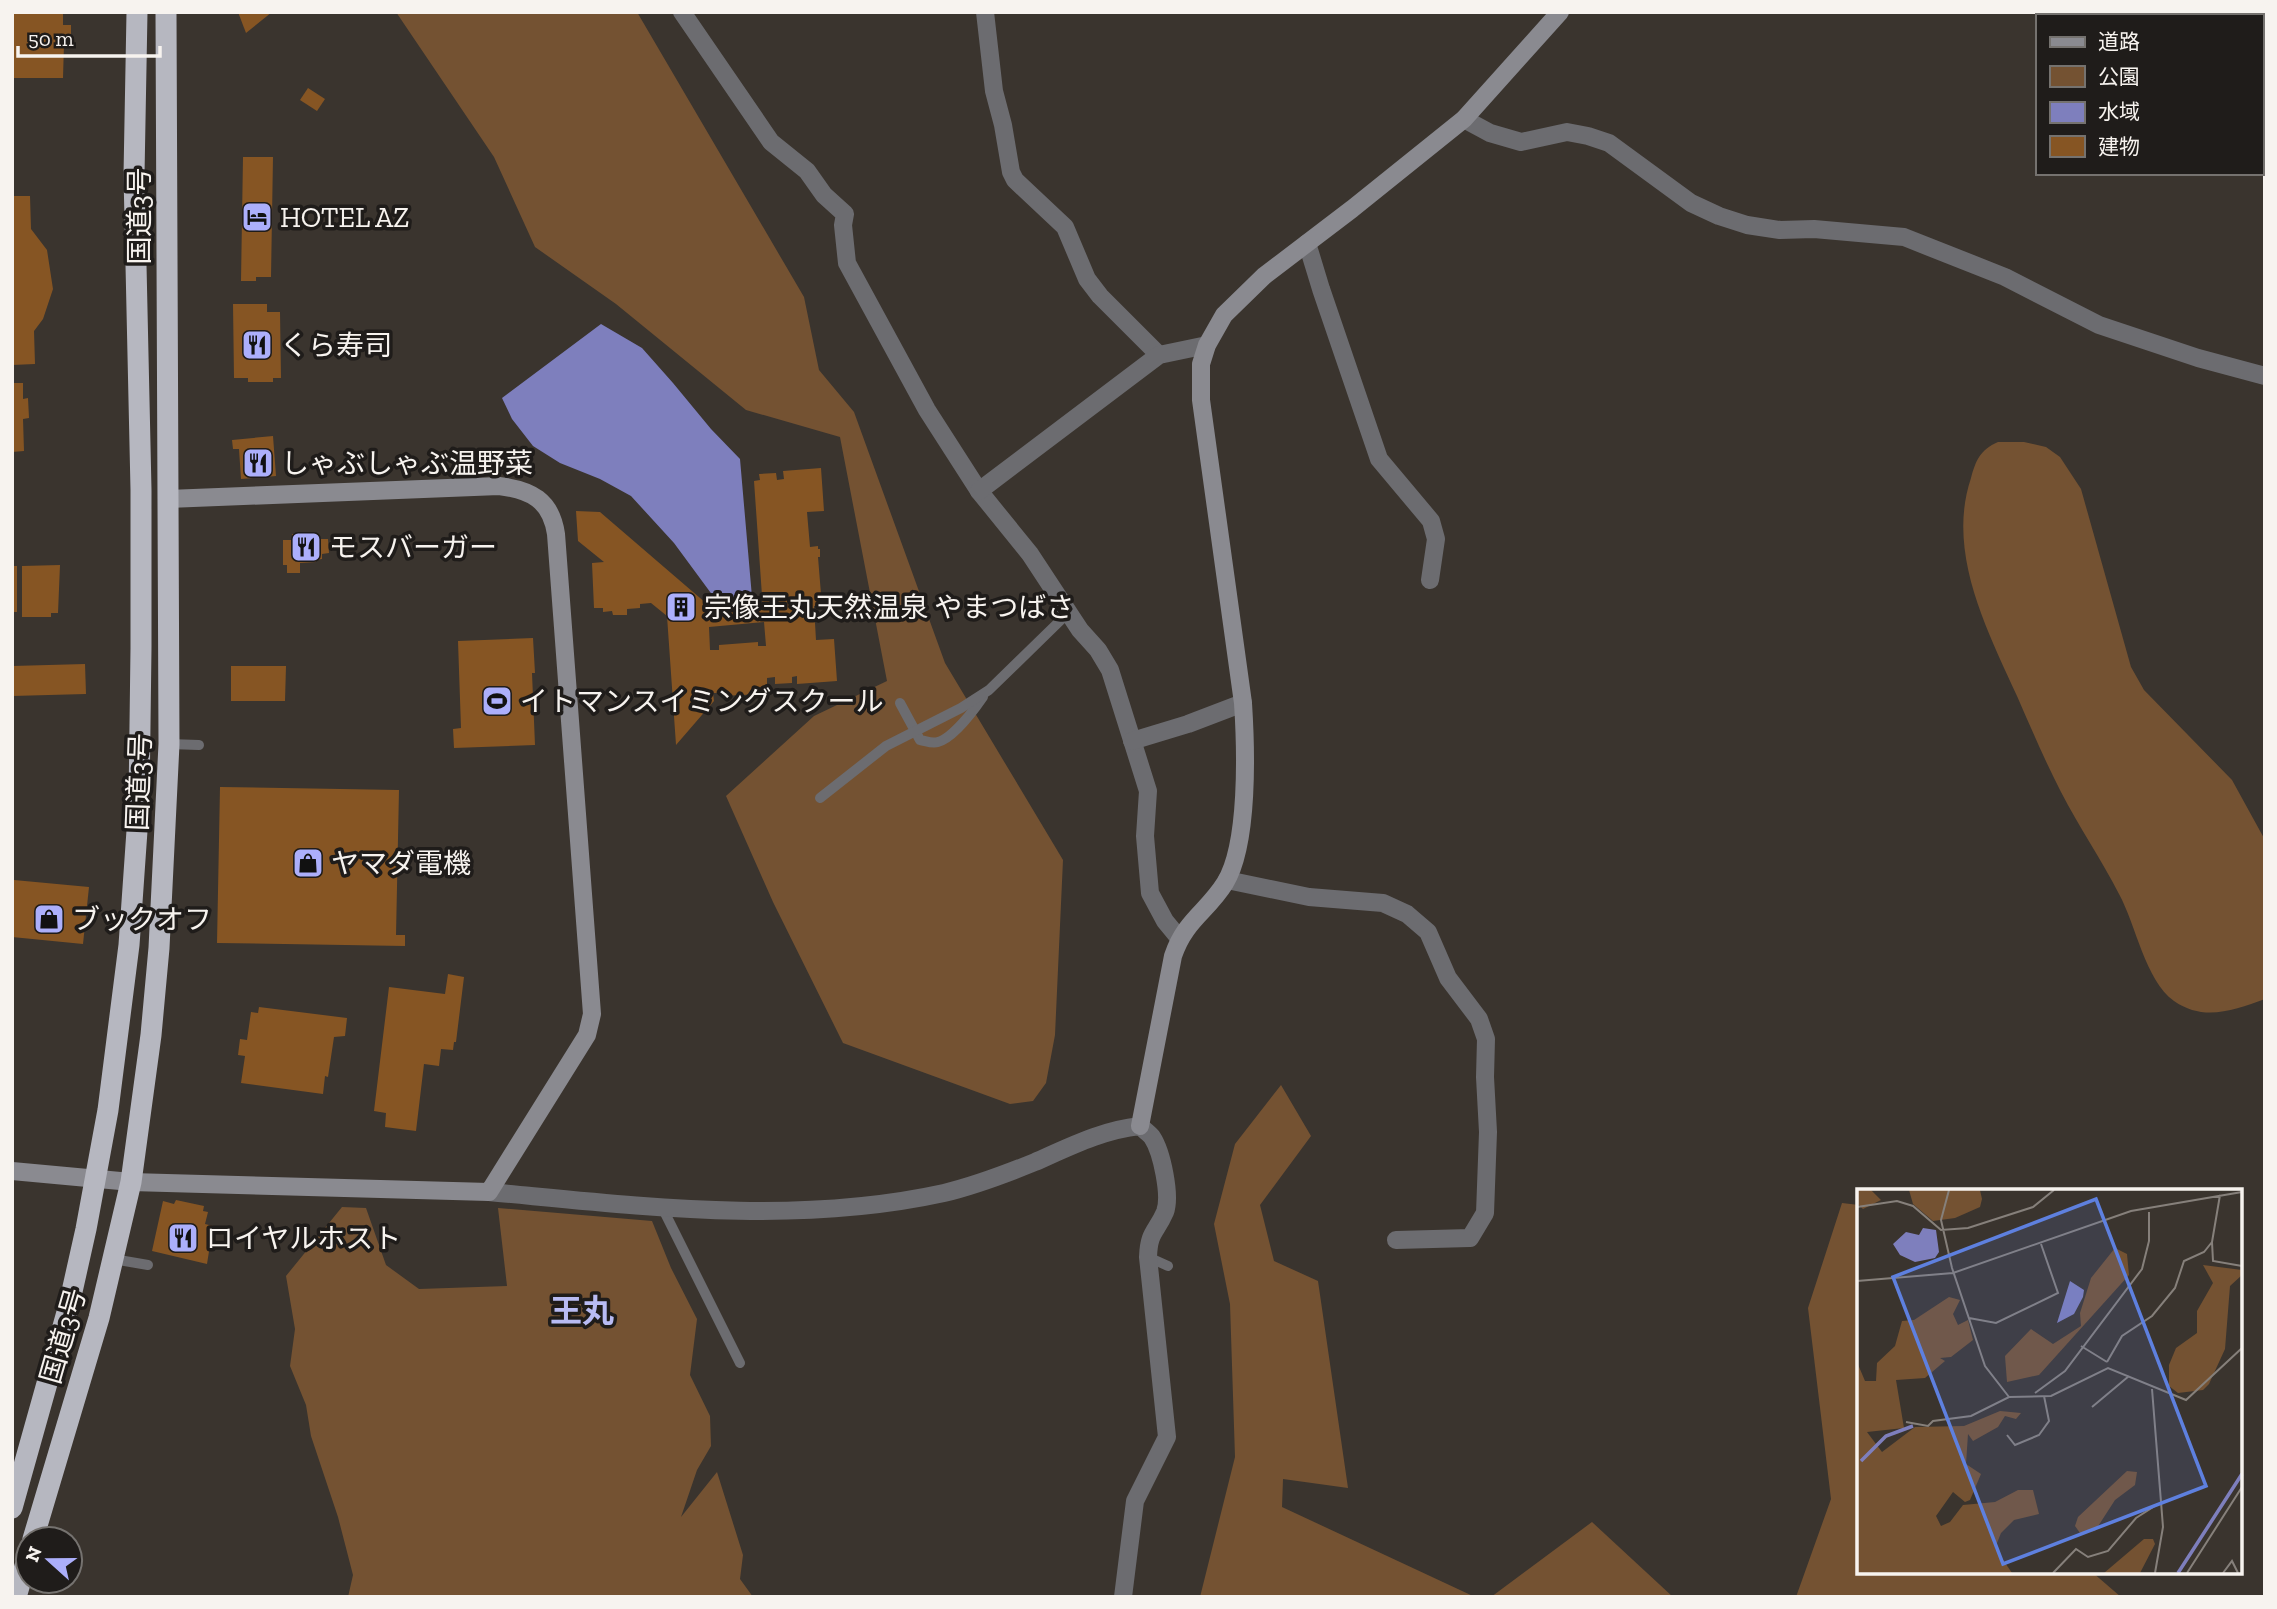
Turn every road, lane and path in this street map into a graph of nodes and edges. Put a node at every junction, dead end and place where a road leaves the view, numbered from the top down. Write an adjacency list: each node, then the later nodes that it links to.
1 (137, 12): 27 (highway, 国道3号)
2 (166, 12): 12 (highway, 国道3号)
3 (682, 12): 11 (street)
4 (985, 12): 9 (street)
5 (1560, 12): 6 (street)
6 (1464, 119): 7 (street); 10 (street)
7 (1307, 243): 8 (street); 13 (street)
8 (1207, 345): 9 (street); 17 (street)
9 (1159, 355): 11 (street)
10 (2265, 376)
11 (979, 491): 14 (street)
12 (168, 499): 20 (highway, 国道3号); 29 (street)
13 (1430, 580)
14 (1068, 613): 15 (lane); 19 (street)
15 (989, 690): 18 (lane); 18 (lane)
16 (900, 703): 18 (lane)
17 (1243, 703): 19 (street); 23 (street)
18 (916, 731): 22 (lane)
19 (1132, 741): 24 (street)
20 (169, 744): 21 (lane); 28 (highway, 国道3号)
21 (199, 745)
22 (820, 798)
23 (1227, 880): 24 (street); 31 (street)
24 (1179, 938): 25 (street)
25 (1140, 1126): 30 (street); 32 (street)
26 (12, 1171): 27 (street)
27 (96, 1179): 28 (street); 37 (highway, 国道3号)
28 (131, 1182): 29 (street); 33 (highway, 国道3号)
29 (489, 1192): 30 (street)
30 (663, 1209): 36 (lane)
31 (1396, 1240)
32 (1148, 1258): 35 (lane); 39 (street)
33 (113, 1259): 34 (lane); 38 (highway, 国道3号)
34 (148, 1265)
35 (1168, 1266)
36 (740, 1363)
37 (12, 1508)
38 (37, 1525)
39 (1122, 1597)

